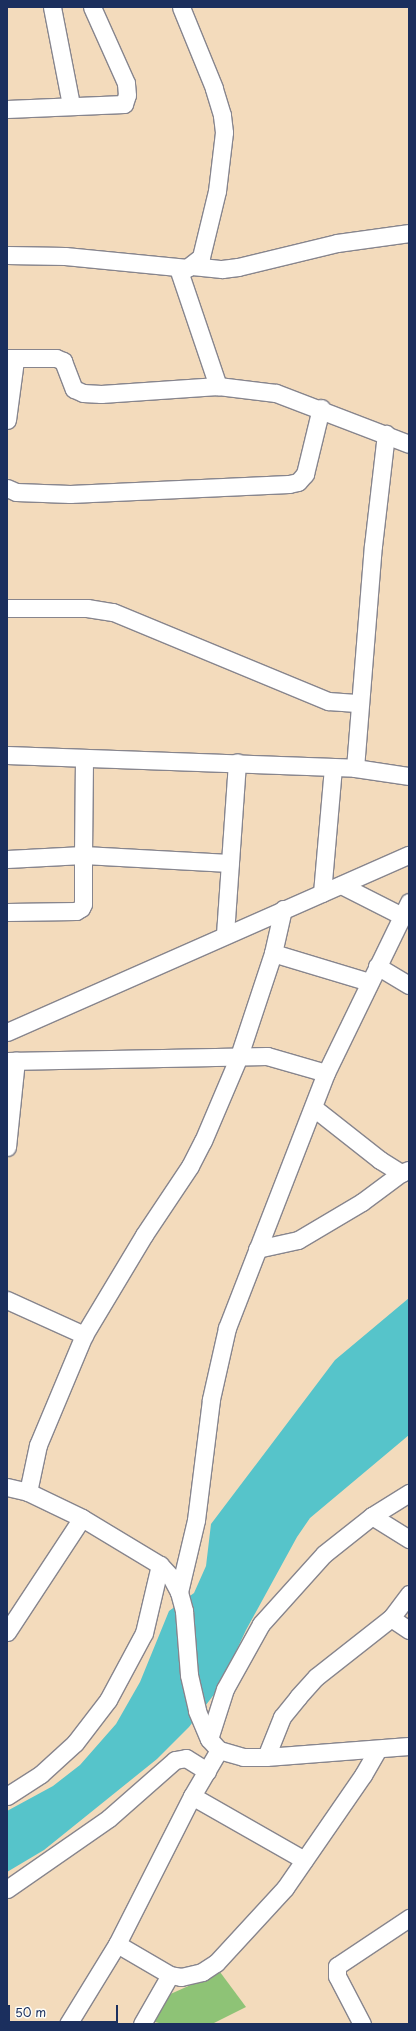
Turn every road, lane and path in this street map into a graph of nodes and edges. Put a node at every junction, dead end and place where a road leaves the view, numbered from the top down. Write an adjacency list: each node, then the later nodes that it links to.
1 (52, 7): 4 (street)
2 (92, 7): 4 (street)
3 (181, 7): 8 (street)
4 (71, 105): 5 (street)
5 (7, 109)
6 (409, 233): 8 (street)
7 (7, 255): 8 (street)
8 (185, 267): 10 (street)
9 (11, 359): 10 (street); 12 (street)
10 (218, 386): 11 (street)
11 (321, 408): 13 (street); 15 (street)
12 (7, 420)
13 (386, 434): 14 (street); 17 (street)
14 (409, 444)
15 (7, 488)
16 (7, 608): 17 (street)
17 (360, 703): 22 (street)
18 (7, 755): 19 (street)
19 (84, 760): 20 (street); 24 (street)
20 (237, 762): 21 (street); 27 (street)
21 (332, 768): 22 (street); 29 (street)
22 (356, 768): 23 (street)
23 (409, 776)
24 (83, 855): 26 (street); 27 (street); 32 (street)
25 (409, 855): 28 (street)
26 (7, 859)
27 (230, 863): 33 (street)
28 (341, 885): 29 (street); 31 (street)
29 (322, 893): 30 (street)
30 (283, 910): 33 (street); 34 (street)
31 (406, 910): 35 (street)
32 (7, 912)
33 (225, 934): 38 (street)
34 (273, 953): 36 (street); 39 (street)
35 (377, 966): 36 (street); 37 (street)
36 (369, 982): 41 (street)
37 (409, 985)
38 (7, 1032)
39 (239, 1056): 40 (street); 41 (street); 47 (street)
40 (11, 1060): 43 (street)
41 (326, 1073): 42 (street)
42 (314, 1108): 44 (street); 45 (street)
43 (7, 1147)
44 (405, 1172): 45 (street)
45 (258, 1249): 55 (street)
46 (7, 1300): 47 (street)
47 (84, 1335): 49 (street)
48 (7, 1487): 49 (street)
49 (28, 1492): 52 (street)
50 (409, 1493): 51 (street)
51 (372, 1516): 53 (street); 60 (street)
52 (82, 1518): 54 (street); 59 (street)
53 (409, 1539)
54 (160, 1565): 55 (street); 65 (street)
55 (179, 1592): 60 (street)
56 (409, 1594): 57 (street)
57 (391, 1618): 58 (street); 63 (street)
58 (409, 1630)
59 (7, 1632)
60 (214, 1745): 63 (street); 64 (street)
61 (409, 1746): 62 (street)
62 (378, 1749): 63 (street); 67 (street)
63 (266, 1757)
64 (207, 1771): 66 (street); 68 (street)
65 (7, 1796)
66 (192, 1796): 67 (street); 70 (street)
67 (304, 1860): 71 (street)
68 (7, 1889)
69 (409, 1918): 74 (street)
70 (117, 1944): 71 (street); 72 (street)
71 (170, 1975): 73 (street)
72 (68, 2024)
73 (142, 2024)
74 (362, 2024)

